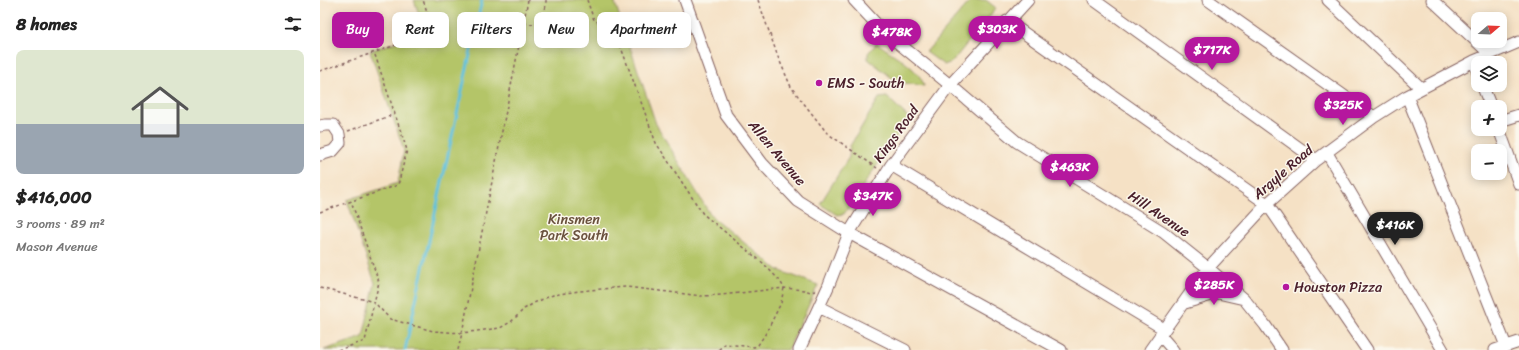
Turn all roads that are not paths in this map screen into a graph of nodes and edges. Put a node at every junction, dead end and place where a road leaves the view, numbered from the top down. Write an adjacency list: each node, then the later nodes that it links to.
1 (685, 0): 27 (street, Allen Avenue)
2 (854, 0): 13 (street, Hill Avenue)
3 (1028, 0): 8 (street, Kings Road)
4 (1094, 0): 23 (street)
5 (1208, 0): 17 (street)
6 (1328, 0): 14 (street)
7 (1432, 0): 10 (street)
8 (1007, 21): 13 (street, Kings Road); 26 (street)
9 (1519, 42): 10 (street, Argyle Road)
10 (1490, 54): 11 (street, Argyle Road)
11 (1485, 56)
12 (1471, 63): 14 (street, Argyle Road)
13 (950, 85): 24 (street, Kings Road); 28 (street, Hill Avenue)
14 (1421, 88): 15 (street, Argyle Road)
15 (1407, 96): 17 (street, Argyle Road); 34 (street)
16 (1519, 115): 18 (street)
17 (1374, 117): 21 (street, Argyle Road)
18 (1507, 119)
19 (320, 126): 22 (street)
20 (1502, 136): 25 (street)
21 (1328, 153): 23 (street, Argyle Road); 42 (street)
22 (320, 155)
23 (1316, 160): 26 (street, Argyle Road)
24 (888, 170): 27 (street, Kings Road); 32 (street)
25 (1519, 184)
26 (1267, 204): 28 (street, Argyle Road); 41 (street)
27 (849, 233): 31 (street, Kings Road); 37 (street, Allen Avenue)
28 (1208, 268): 29 (street, Hill Avenue); 30 (street, Argyle Road)
29 (1244, 299): 30 (street); 40 (street, Hill Avenue)
30 (1184, 303): 32 (street, Argyle Road)
31 (819, 307): 35 (street, Kings Road); 36 (street)
32 (1162, 332): 38 (street, Argyle Road); 39 (street)
33 (1519, 342): 34 (street)
34 (1506, 346): 43 (street)
35 (799, 350)
36 (905, 350)
37 (1061, 350)
38 (1150, 350)
39 (1173, 350)
40 (1282, 350)
41 (1367, 350)
42 (1443, 350)
43 (1495, 350)

